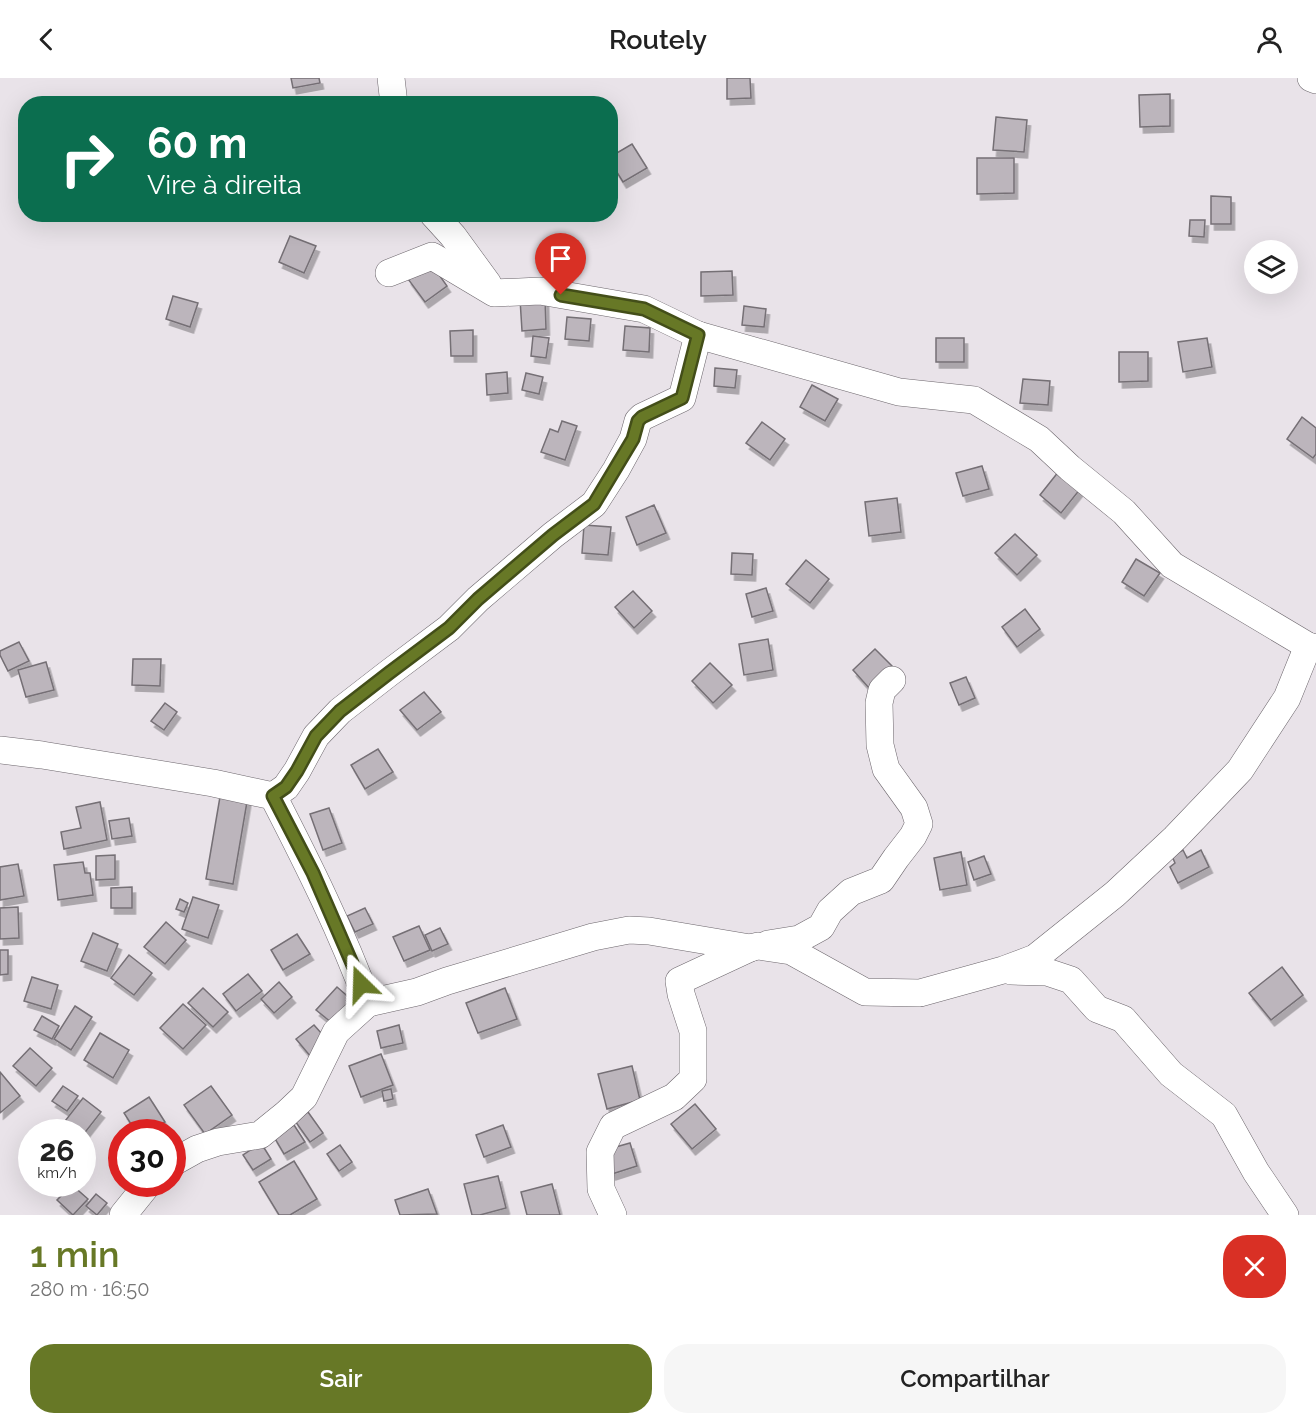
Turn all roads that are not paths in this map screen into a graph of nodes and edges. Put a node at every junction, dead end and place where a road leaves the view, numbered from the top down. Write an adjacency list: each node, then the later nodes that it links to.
1 (391, 78): 4 (street)
2 (1311, 78): 3 (street)
3 (1316, 80)
4 (393, 96)
5 (440, 222): 7 (street)
6 (389, 273): 7 (street)
7 (494, 292): 8 (street)
8 (698, 335): 9 (street); 12 (street)
9 (1312, 647): 14 (street)
10 (892, 680): 13 (street)
11 (0, 750): 12 (street)
12 (273, 796): 15 (street)
13 (754, 947): 14 (street); 15 (street); 19 (street)
14 (1003, 970): 20 (street)
15 (368, 1003): 16 (street)
16 (186, 1155)
17 (138, 1197): 18 (street)
18 (123, 1215)
19 (613, 1215)
20 (1285, 1215)

